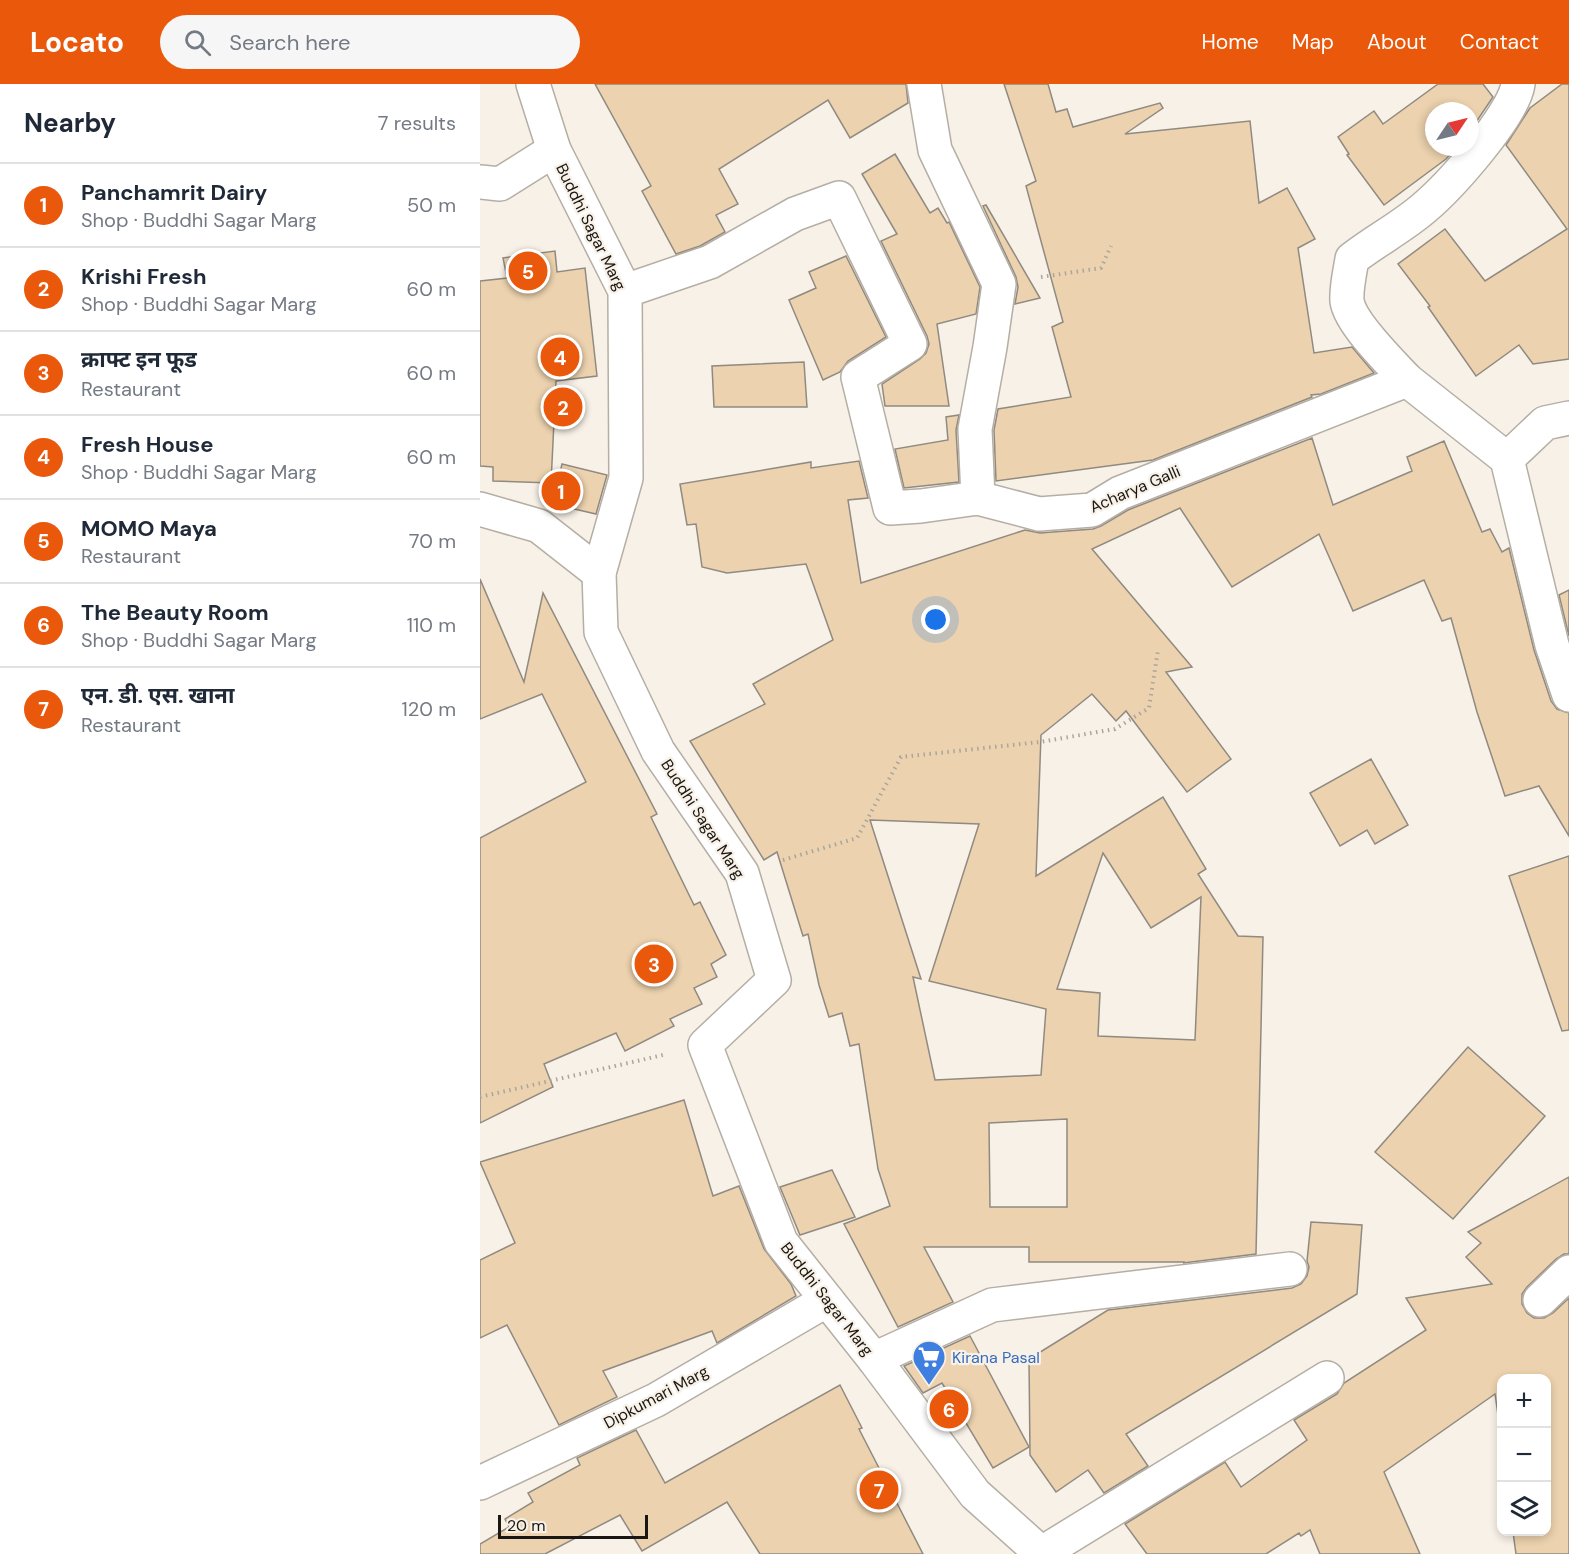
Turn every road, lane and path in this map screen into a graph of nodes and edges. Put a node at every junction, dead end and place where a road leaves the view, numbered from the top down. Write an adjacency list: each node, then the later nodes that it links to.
1 (533, 84): 4 (street, Buddhi Sagar Marg)
2 (924, 84): 7 (street)
3 (1518, 84): 9 (street)
4 (554, 150): 5 (street); 8 (street, Buddhi Sagar Marg)
5 (480, 182)
6 (1110, 246): 7 (path)
7 (999, 284): 12 (street)
8 (625, 291): 12 (street, Acharya Galli); 14 (street, Buddhi Sagar Marg)
9 (1407, 380): 11 (street); 12 (street, Acharya Galli)
10 (1569, 418): 11 (street)
11 (1507, 459): 16 (street)
12 (978, 498)
13 (480, 509): 14 (street)
14 (599, 573): 17 (street, Buddhi Sagar Marg)
15 (1158, 650): 17 (path)
16 (1569, 695)
17 (742, 873): 18 (street, Buddhi Sagar Marg)
18 (705, 1045): 19 (path); 22 (street, Buddhi Sagar Marg)
19 (480, 1097)
20 (1290, 1269): 24 (street)
21 (1569, 1272): 23 (street)
22 (827, 1300): 24 (street, Buddhi Sagar Marg); 26 (street, Dipkumari Marg)
23 (1540, 1300)
24 (874, 1359): 27 (street, Buddhi Sagar Marg)
25 (1327, 1378): 27 (street)
26 (480, 1484)
27 (1042, 1554)

